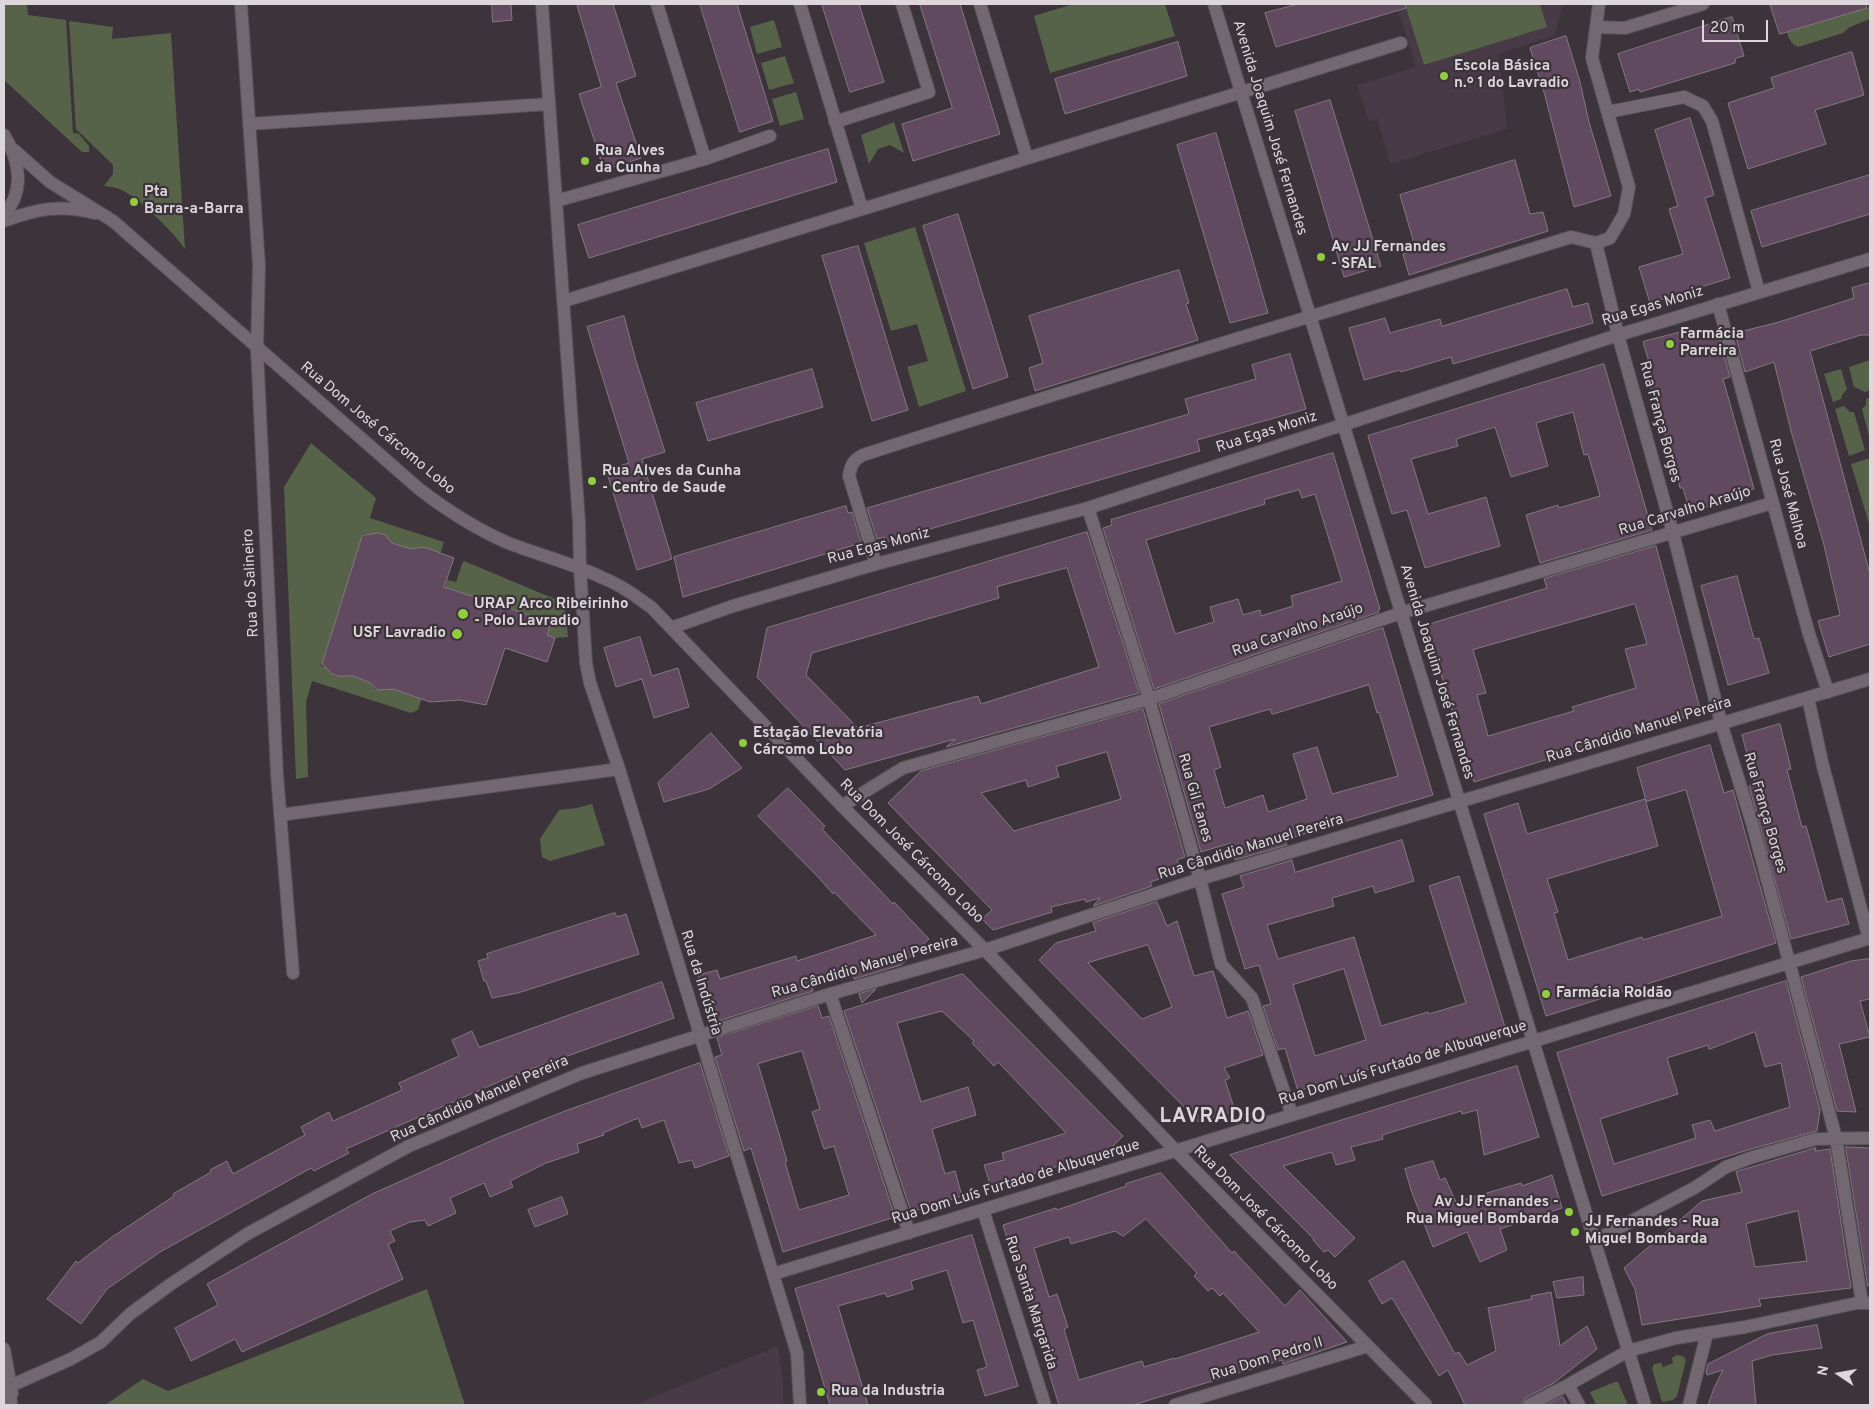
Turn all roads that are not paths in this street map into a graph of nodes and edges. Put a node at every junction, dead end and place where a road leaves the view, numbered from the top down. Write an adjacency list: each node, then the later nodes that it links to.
1 (241, 4): 16 (street, Rua do Salineiro)
2 (542, 4): 13 (street, Rua da Indústria)
3 (657, 4): 20 (street)
4 (800, 4): 15 (street)
5 (902, 4): 15 (street)
6 (980, 4): 21 (street)
7 (1214, 4): 12 (street, Avenida Joaquim José Fernandes)
8 (1599, 4): 10 (street)
9 (1702, 4): 10 (street)
10 (1596, 27): 14 (street)
11 (1402, 43): 12 (street)
12 (1241, 92): 21 (street); 32 (street, Avenida Joaquim José Fernandes)
13 (549, 104): 16 (street); 22 (street, Rua da Indústria)
14 (1608, 112): 27 (street); 29 (street)
15 (835, 122): 23 (street)
16 (249, 124): 34 (street, Rua do Salineiro)
17 (4, 135): 19 (street)
18 (770, 136): 20 (street)
19 (14, 150): 24 (street); 26 (street, Rua Dom José Cárcomo Lobo)
20 (705, 158): 22 (street)
21 (1027, 158): 23 (street)
22 (556, 200): 30 (street, Rua da Indústria)
23 (862, 209): 30 (street)
24 (4, 216)
25 (4, 221): 26 (street, Rua Dom José Cárcomo Lobo)
26 (113, 221): 34 (street, Rua Dom José Cárcomo Lobo)
27 (1596, 243): 32 (street); 33 (street, Rua França Borges)
28 (1870, 259): 29 (street, Rua Egas Moniz)
29 (1759, 292): 31 (street, Rua Egas Moniz)
30 (564, 301): 40 (street, Rua da Indústria)
31 (1718, 304): 33 (street, Rua Egas Moniz); 36 (street, Rua José Malhoa)
32 (1310, 317): 35 (street, Avenida Joaquim José Fernandes); 39 (street)
33 (1618, 335): 35 (street, Rua Egas Moniz); 38 (street, Rua França Borges)
34 (257, 348): 40 (street, Rua Dom José Cárcomo Lobo); 51 (street, Rua do Salineiro)
35 (1344, 425): 37 (street, Rua Egas Moniz); 41 (street, Avenida Joaquim José Fernandes)
36 (1772, 503): 38 (street, Rua Carvalho Araújo); 44 (street, Rua José Malhoa)
37 (1088, 508): 39 (street, Rua Egas Moniz); 46 (street, Rua Gil Eanes)
38 (1673, 533): 41 (street, Rua Carvalho Araújo); 47 (street, Rua França Borges)
39 (876, 564): 42 (street, Rua Egas Moniz)
40 (580, 568): 42 (street, Rua Dom José Cárcomo Lobo); 48 (street, Rua da Indústria)
41 (1401, 613): 46 (street, Rua Carvalho Araújo); 49 (street, Avenida Joaquim José Fernandes)
42 (671, 628): 50 (street, Rua Dom José Cárcomo Lobo)
43 (1870, 679): 44 (street, Rua Cândidio Manuel Pereira)
44 (1828, 692): 45 (street, Rua Cândidio Manuel Pereira)
45 (1808, 698): 47 (street, Rua Cândidio Manuel Pereira); 53 (street)
46 (1149, 699): 50 (street, Rua Carvalho Araújo); 52 (street, Rua Gil Eanes)
47 (1721, 723): 49 (street, Rua Cândidio Manuel Pereira); 55 (street, Rua França Borges)
48 (619, 769): 51 (street); 58 (street, Rua da Indústria)
49 (1459, 801): 52 (street, Rua Cândidio Manuel Pereira); 59 (street, Avenida Joaquim José Fernandes)
50 (842, 806): 54 (street, Rua Dom José Cárcomo Lobo)
51 (280, 815): 56 (street, Rua do Salineiro)
52 (1200, 879): 54 (street, Rua Cândidio Manuel Pereira); 60 (street, Rua Gil Eanes)
53 (1870, 939): 55 (street, Rua Dom Luís Furtado de Albuquerque)
54 (985, 950): 57 (street, Rua Cândidio Manuel Pereira); 63 (street, Rua Dom José Cárcomo Lobo)
55 (1788, 963): 59 (street, Rua Dom Luís Furtado de Albuquerque); 61 (street, Rua França Borges)
56 (293, 974)
57 (830, 994): 58 (street, Rua Cândidio Manuel Pereira); 65 (street)
58 (699, 1035): 67 (street, Rua da Indústria); 74 (street, Rua Cândidio Manuel Pereira)
59 (1533, 1042): 60 (street, Rua Dom Luís Furtado de Albuquerque); 66 (street, Avenida Joaquim José Fernandes)
60 (1292, 1115): 63 (street, Rua Dom Luís Furtado de Albuquerque)
61 (1836, 1138): 62 (street); 66 (street); 68 (street, Rua França Borges)
62 (1870, 1138)
63 (1176, 1151): 64 (street, Rua Dom Luís Furtado de Albuquerque); 70 (street, Rua Dom José Cárcomo Lobo)
64 (983, 1210): 65 (street, Rua Dom Luís Furtado de Albuquerque); 77 (street, Rua Santa Margarida)
65 (909, 1233): 67 (street, Rua Dom Luís Furtado de Albuquerque)
66 (1594, 1240): 72 (street, Avenida Joaquim José Fernandes)
67 (773, 1274): 76 (street, Rua da Indústria)
68 (1866, 1303): 69 (street)
69 (1707, 1333): 72 (street); 83 (street)
70 (1368, 1346): 78 (street, Rua Dom Pedro II); 79 (street, Rua Dom José Cárcomo Lobo)
71 (4, 1349): 74 (street)
72 (1628, 1351): 73 (street); 82 (street, Avenida Joaquim José Fernandes)
73 (1568, 1385): 80 (street); 81 (street)
74 (10, 1386): 75 (street)
75 (13, 1405)
76 (800, 1405)
77 (1045, 1405)
78 (1175, 1405)
79 (1426, 1405)
80 (1529, 1405)
81 (1579, 1405)
82 (1645, 1405)
83 (1689, 1405)

